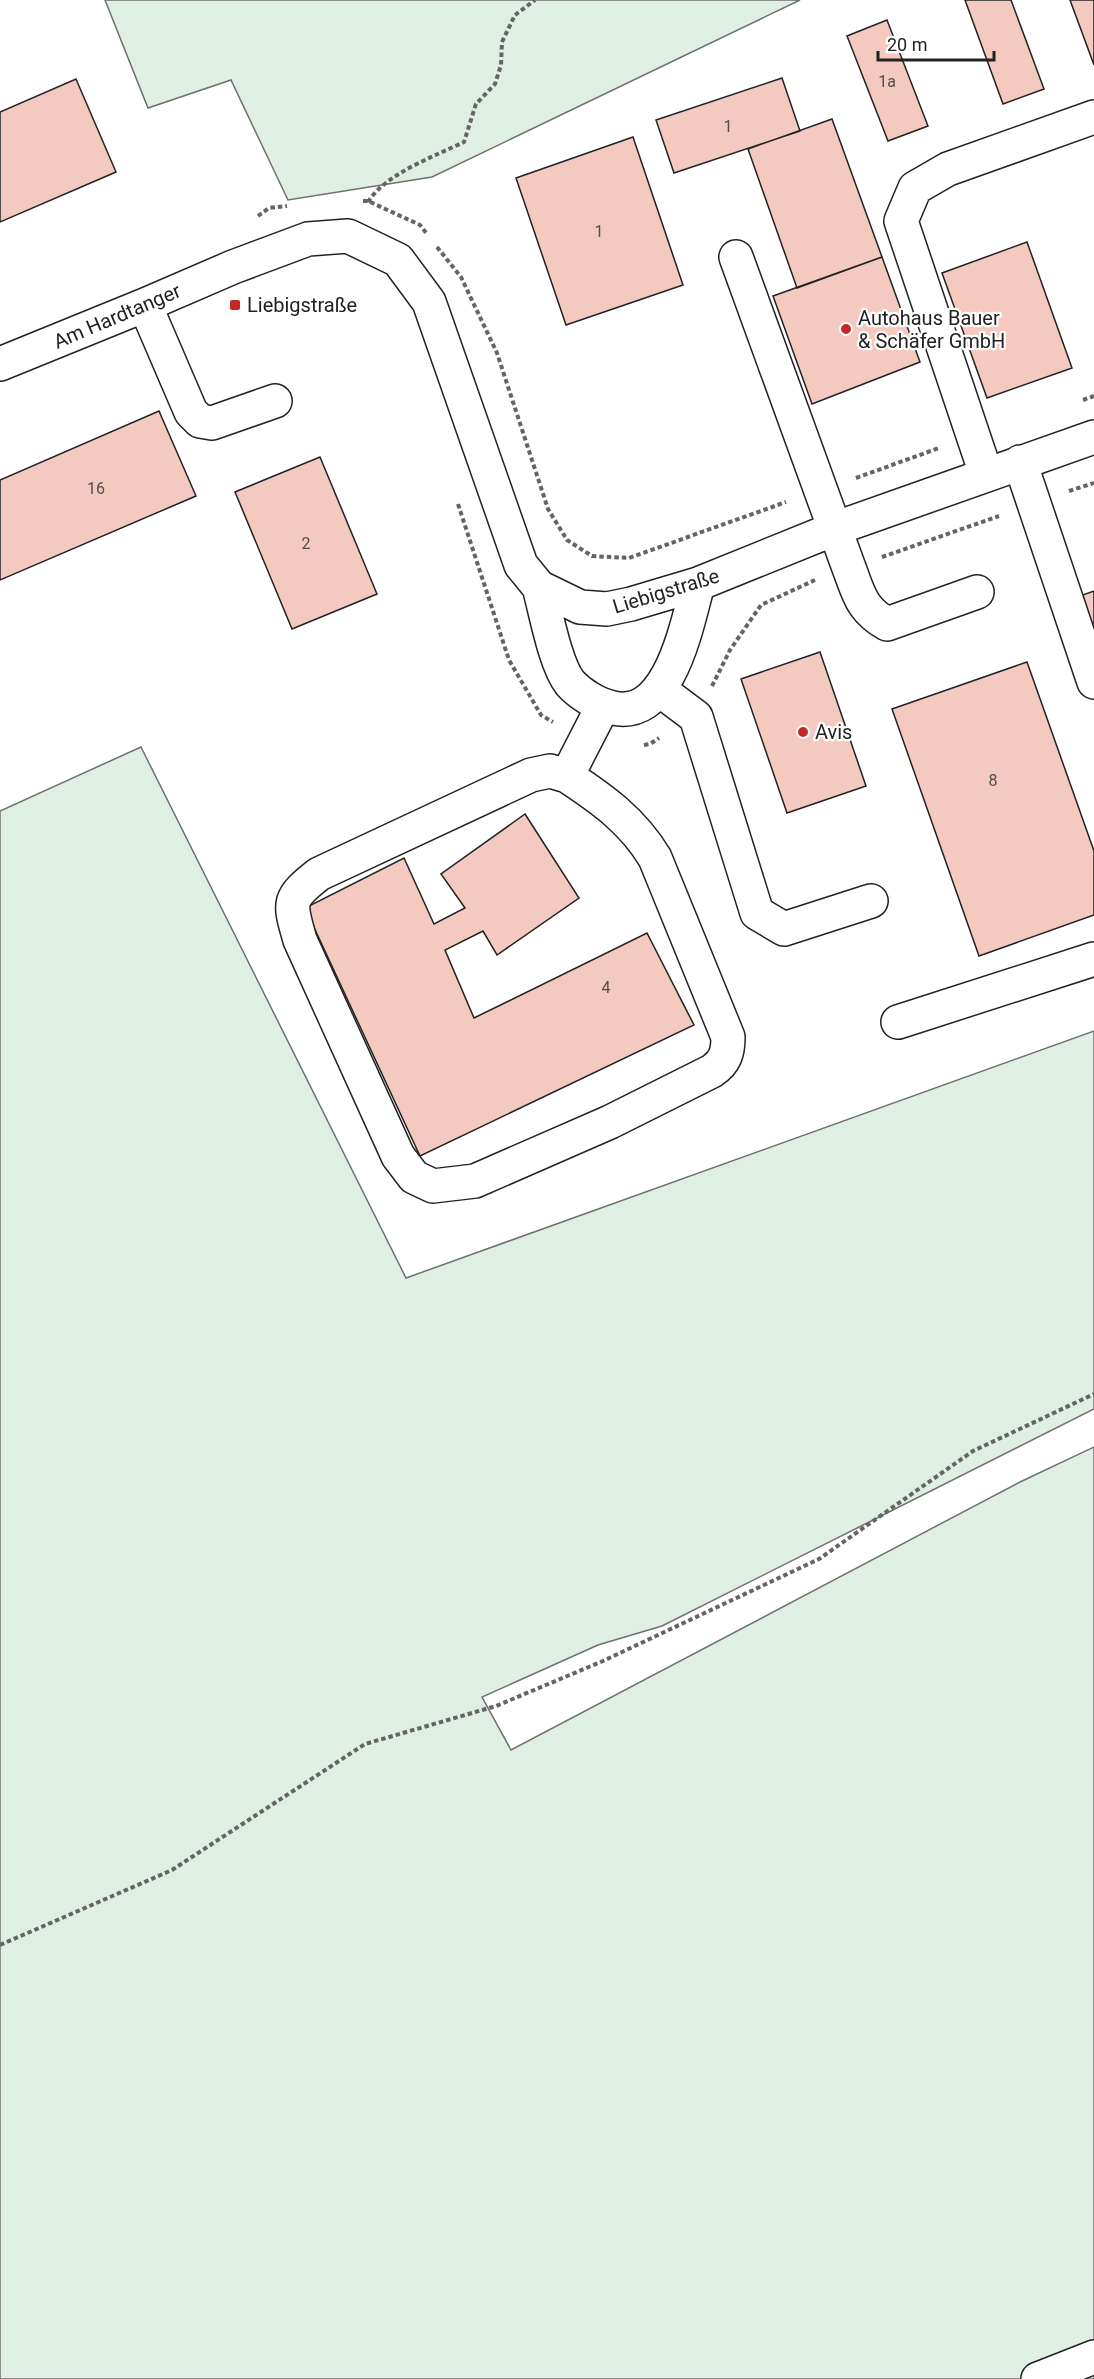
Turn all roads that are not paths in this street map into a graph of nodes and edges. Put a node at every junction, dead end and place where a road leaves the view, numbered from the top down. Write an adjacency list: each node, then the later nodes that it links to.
1 (1094, 117): 9 (street)
2 (736, 257): 10 (street)
3 (232, 267): 4 (street, Am Hardtanger); 12 (street, Liebigstraße)
4 (145, 305): 5 (street, Am Hardtanger); 6 (street)
5 (0, 364)
6 (274, 400)
7 (1094, 437): 8 (street, Liebigstraße)
8 (1020, 462): 9 (street, Liebigstraße); 14 (street)
9 (986, 474): 10 (street, Liebigstraße)
10 (834, 529): 11 (street, Liebigstraße); 13 (street)
11 (698, 584): 12 (street, Liebigstraße); 15 (street)
12 (539, 587): 16 (street)
13 (977, 592)
14 (1094, 682)
15 (660, 690): 16 (street); 18 (street)
16 (603, 706): 17 (street)
17 (567, 776): 17 (street)
18 (871, 901)
19 (1094, 959): 20 (street)
20 (898, 1022)
21 (1094, 2357): 22 (street)
22 (1038, 2379)

